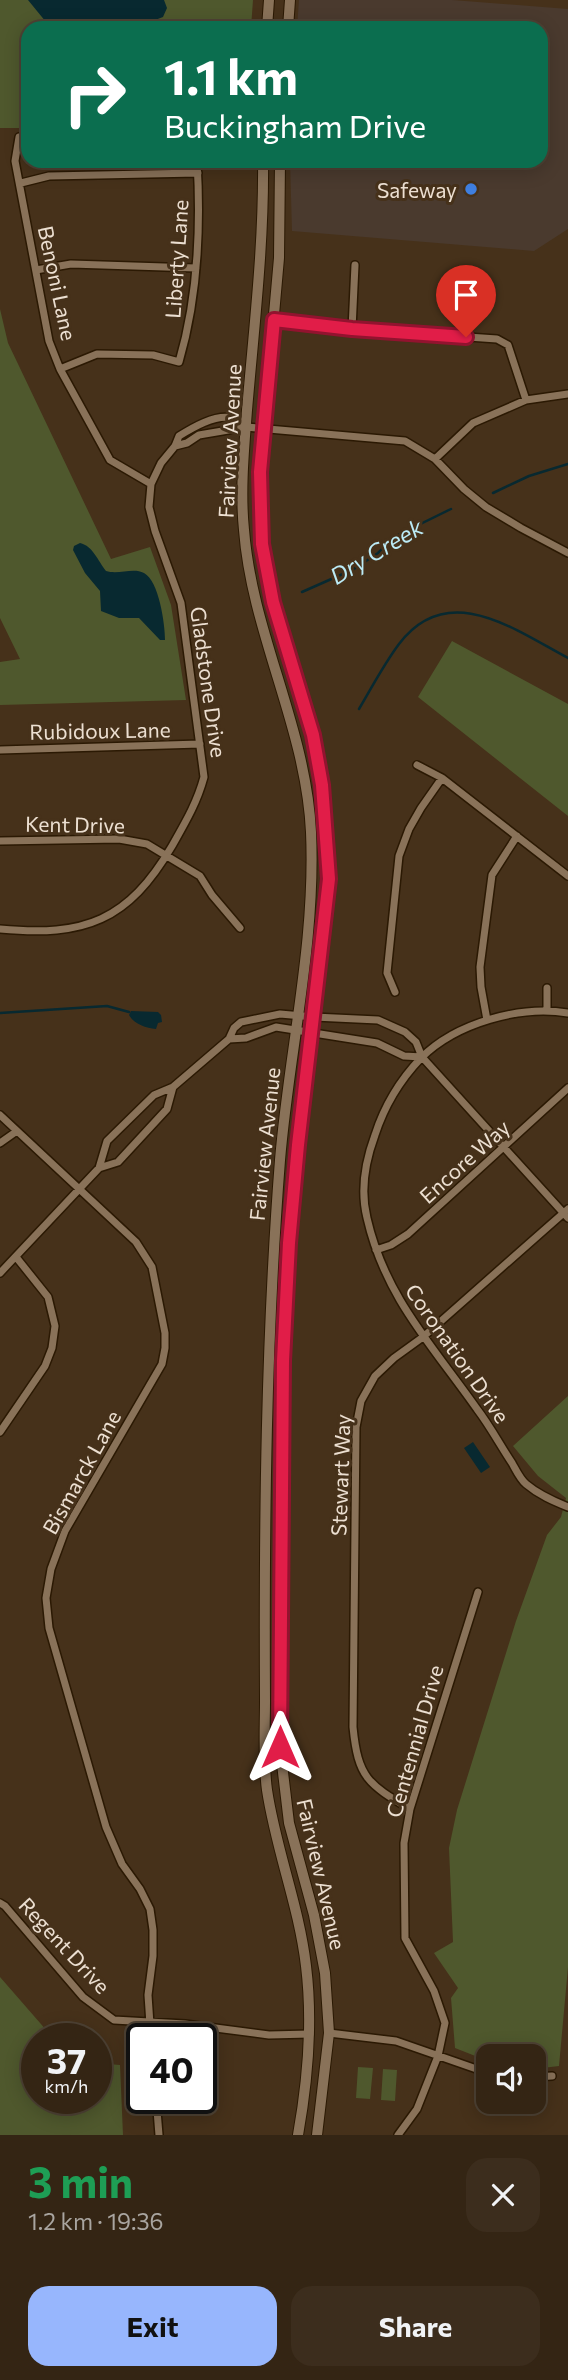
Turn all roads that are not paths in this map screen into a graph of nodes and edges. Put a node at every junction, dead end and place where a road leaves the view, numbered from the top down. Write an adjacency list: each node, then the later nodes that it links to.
1 (269, 0): 3 (street)
2 (290, 0): 4 (street)
3 (268, 21)
4 (288, 21)
5 (19, 137): 10 (street, Benoni Lane)
6 (198, 168): 9 (street, Liberty Lane)
7 (263, 168): 22 (street, Fairview Avenue)
8 (280, 168): 15 (street, Fairview Avenue)
9 (198, 173): 10 (street); 12 (street, Liberty Lane)
10 (21, 183): 13 (street, Benoni Lane)
11 (355, 265): 16 (street)
12 (195, 268): 13 (street); 18 (street, Liberty Lane)
13 (36, 270): 18 (street, Benoni Lane)
14 (469, 275): 17 (street)
15 (274, 320): 16 (street); 23 (street, Fairview Avenue)
16 (352, 329): 17 (street)
17 (466, 337): 20 (street)
18 (60, 369): 27 (street, Benoni Lane)
19 (568, 394): 20 (street)
20 (526, 400): 26 (street)
21 (196, 426): 22 (street); 24 (street); 25 (street)
22 (246, 427): 23 (street); 24 (street); 43 (street, Fairview Avenue)
23 (264, 428): 26 (street); 44 (street, Fairview Avenue)
24 (199, 435): 25 (street)
25 (175, 446): 27 (street)
26 (435, 458): 28 (street)
27 (151, 484): 29 (street, Gladstone Drive)
28 (568, 553)
29 (200, 744): 30 (street, Rubidoux Lane); 35 (street, Gladstone Drive)
30 (0, 750)
31 (417, 765): 32 (street)
32 (442, 778): 33 (street); 40 (street)
33 (517, 836): 36 (street); 45 (street)
34 (0, 841): 35 (street, Kent Drive)
35 (167, 855): 37 (street, Kent Drive); 38 (street, Gladstone Drive)
36 (568, 876)
37 (240, 928)
38 (0, 929)
39 (547, 988): 41 (street)
40 (395, 992)
41 (547, 1010): 42 (street, Coronation Drive); 45 (street, Coronation Drive)
42 (568, 1013)
43 (297, 1016): 44 (street); 46 (street, Fairview Avenue); 48 (street)
44 (314, 1017): 47 (street, Fairview Avenue); 49 (street)
45 (487, 1020): 49 (street, Coronation Drive)
46 (295, 1031): 47 (street); 48 (street); 70 (street, Fairview Avenue)
47 (312, 1033): 49 (street); 69 (street, Fairview Avenue)
48 (229, 1039): 50 (street)
49 (422, 1057): 55 (street); 59 (street, Coronation Drive)
50 (173, 1087): 56 (street); 56 (street)
51 (568, 1088): 55 (street, Encore Way)
52 (0, 1115): 53 (street, Bismarck Lane)
53 (17, 1131): 54 (street); 57 (street, Bismarck Lane)
54 (0, 1143)
55 (503, 1149): 58 (street); 59 (street, Encore Way)
56 (99, 1168): 57 (street)
57 (80, 1189): 60 (street); 68 (street, Bismarck Lane)
58 (567, 1213): 62 (street, Stewart Way)
59 (376, 1250): 62 (street, Coronation Drive)
60 (16, 1257): 61 (street); 63 (street)
61 (0, 1273)
62 (423, 1337): 64 (street, Coronation Drive); 66 (street, Stewart Way)
63 (0, 1432)
64 (568, 1507)
65 (478, 1592): 66 (street, Centennial Drive)
66 (410, 1809): 71 (street, Centennial Drive)
67 (0, 1903): 68 (street, Regent Drive)
68 (150, 2022): 70 (street, Regent Drive)
69 (330, 2033): 70 (street); 71 (street); 79 (street, Fairview Avenue)
70 (310, 2034): 78 (street, Fairview Avenue)
71 (438, 2056): 72 (street); 76 (street, Centennial Drive)
72 (476, 2069)
73 (546, 2076): 74 (street)
74 (552, 2076)
75 (157, 2114): 77 (street)
76 (401, 2134)
77 (159, 2135)
78 (298, 2135)
79 (317, 2135)

